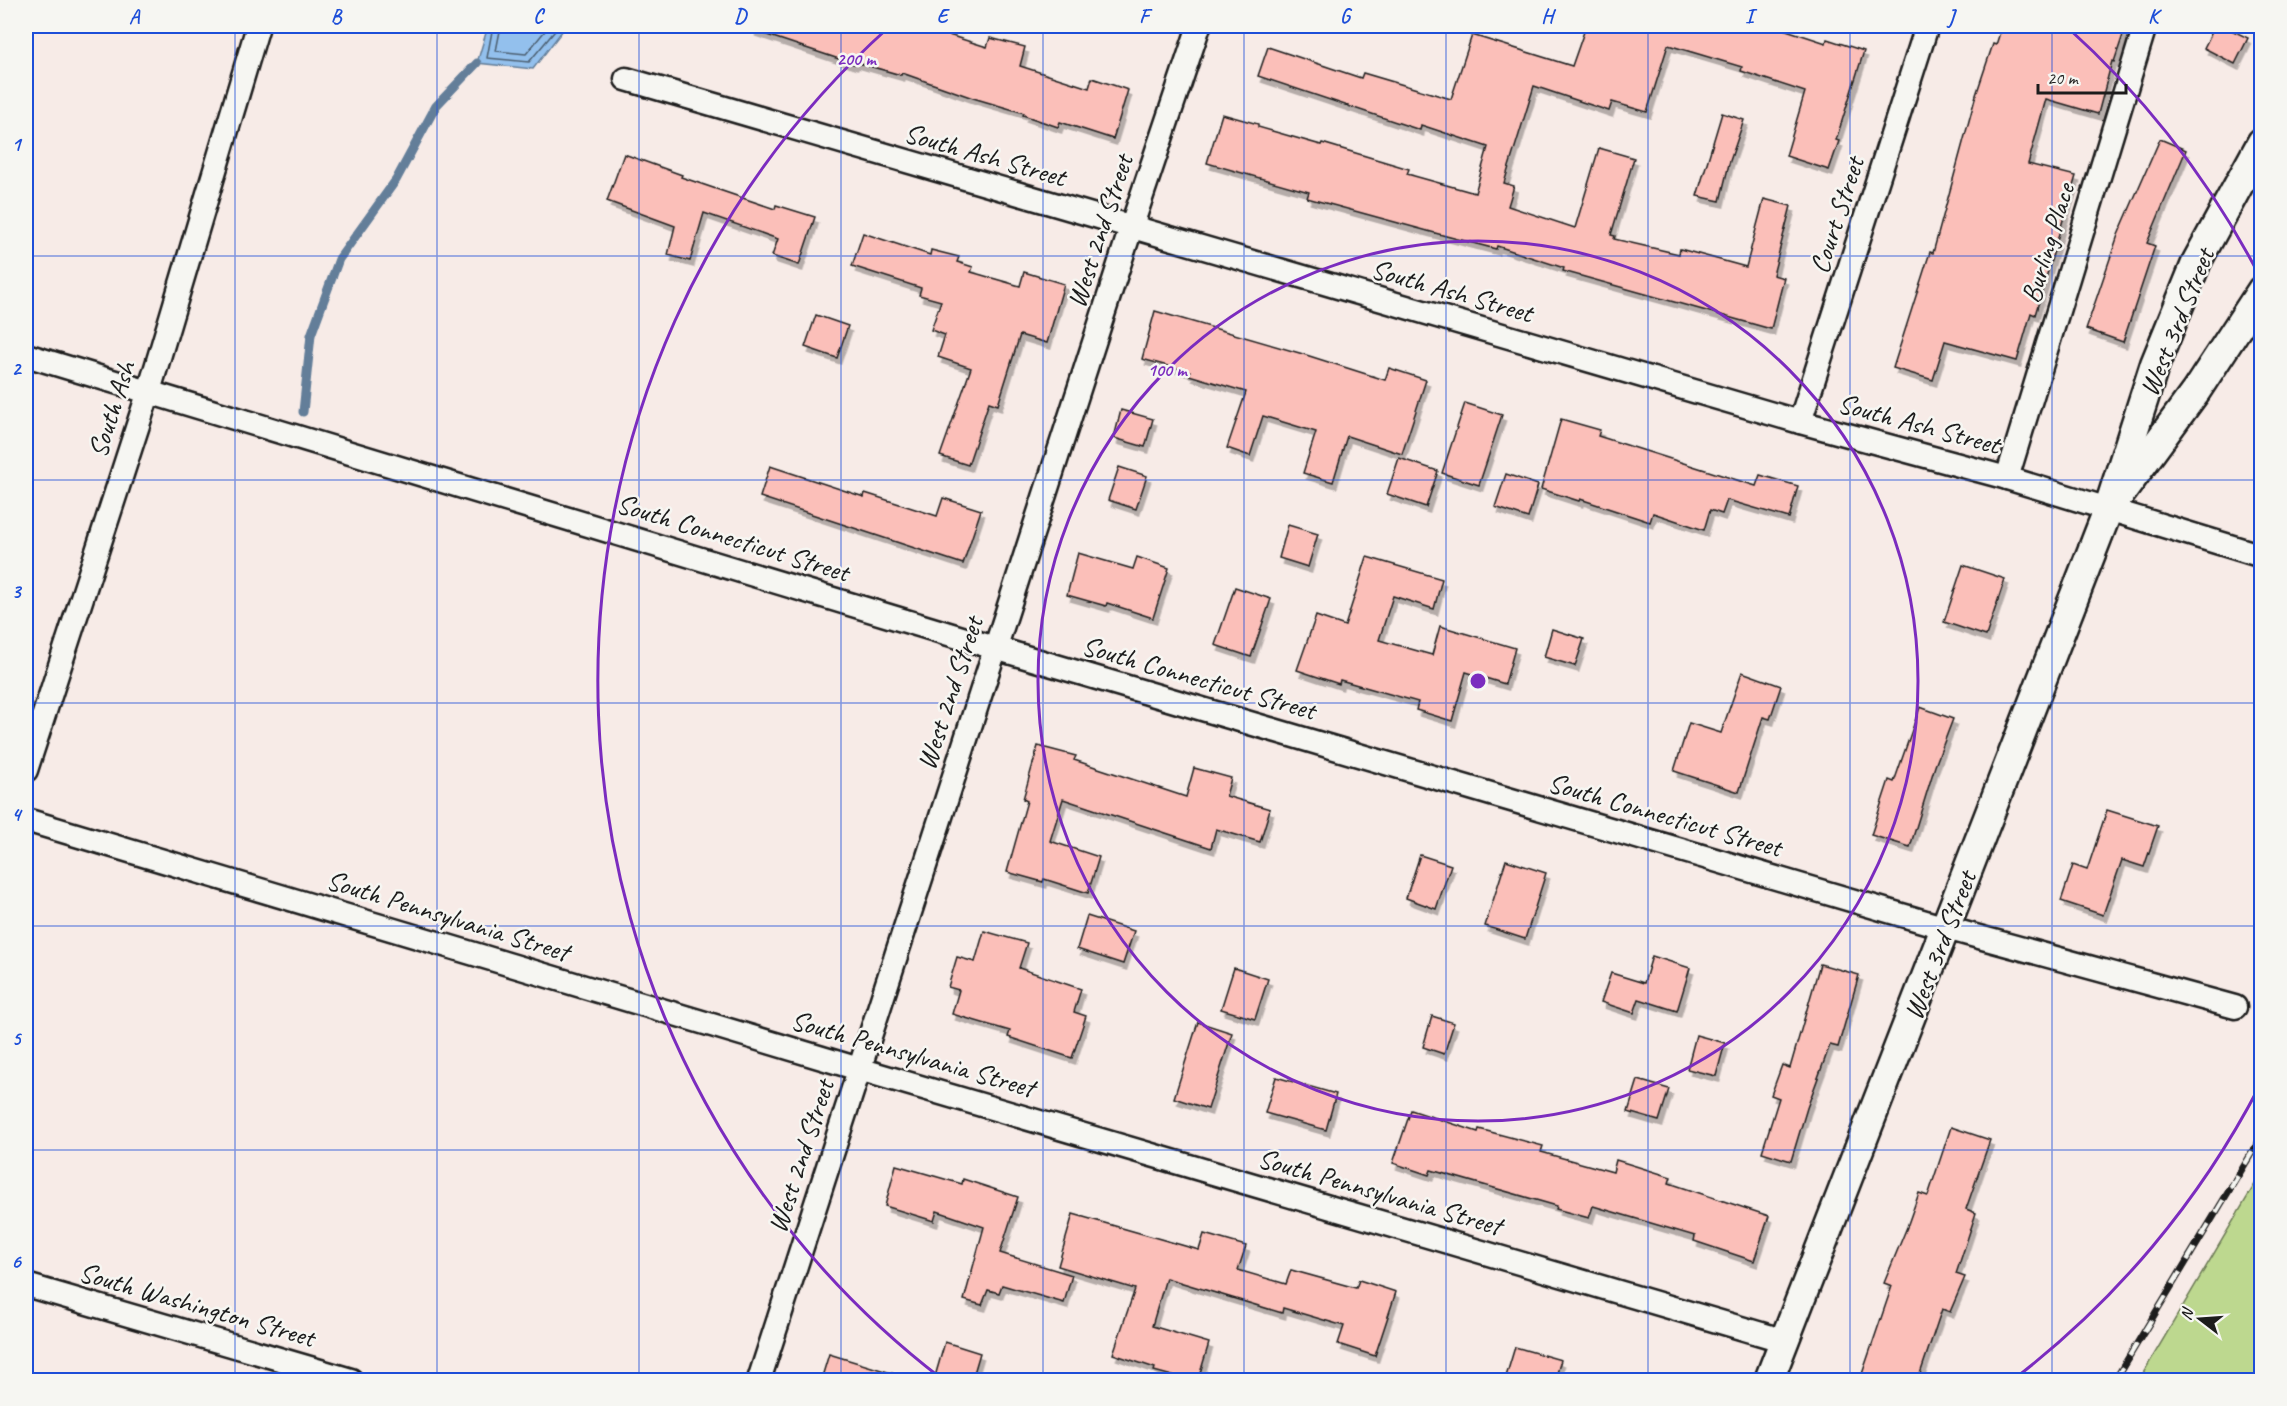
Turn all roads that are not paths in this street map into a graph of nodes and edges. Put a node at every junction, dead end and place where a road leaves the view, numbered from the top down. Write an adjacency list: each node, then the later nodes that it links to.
1 (258, 26): 10 (street, South Ash)
2 (1199, 26): 7 (street, West 2nd Street)
3 (1928, 26): 11 (street, Court Street)
4 (2145, 26): 12 (street, Burling Place)
5 (626, 79): 7 (street, South Ash Street)
6 (2262, 142): 13 (street, West 3rd Street)
7 (1131, 228): 11 (street, South Ash Street); 15 (street, West 2nd Street)
8 (2262, 290): 13 (street, West 3rd Street)
9 (26, 356): 10 (street, South Connecticut Street)
10 (149, 391): 15 (street, South Connecticut Street); 16 (street, South Ash)
11 (1800, 422): 12 (street, South Ash Street)
12 (2007, 478): 13 (street, South Ash Street)
13 (2108, 510): 14 (street, South Ash Street); 18 (street, West 3rd Street)
14 (2262, 555)
15 (995, 648): 18 (street, South Connecticut Street); 20 (street, West 2nd Street)
16 (26, 770)
17 (26, 820): 20 (street, South Pennsylvania Street)
18 (1946, 928): 19 (street, South Connecticut Street); 22 (street, West 3rd Street)
19 (2235, 1007)
20 (859, 1069): 22 (street, South Pennsylvania Street); 24 (street, West 2nd Street)
21 (26, 1285): 23 (street, South Washington Street)
22 (1785, 1341): 25 (street, West 3rd Street)
23 (351, 1380)
24 (759, 1380)
25 (1769, 1380)

